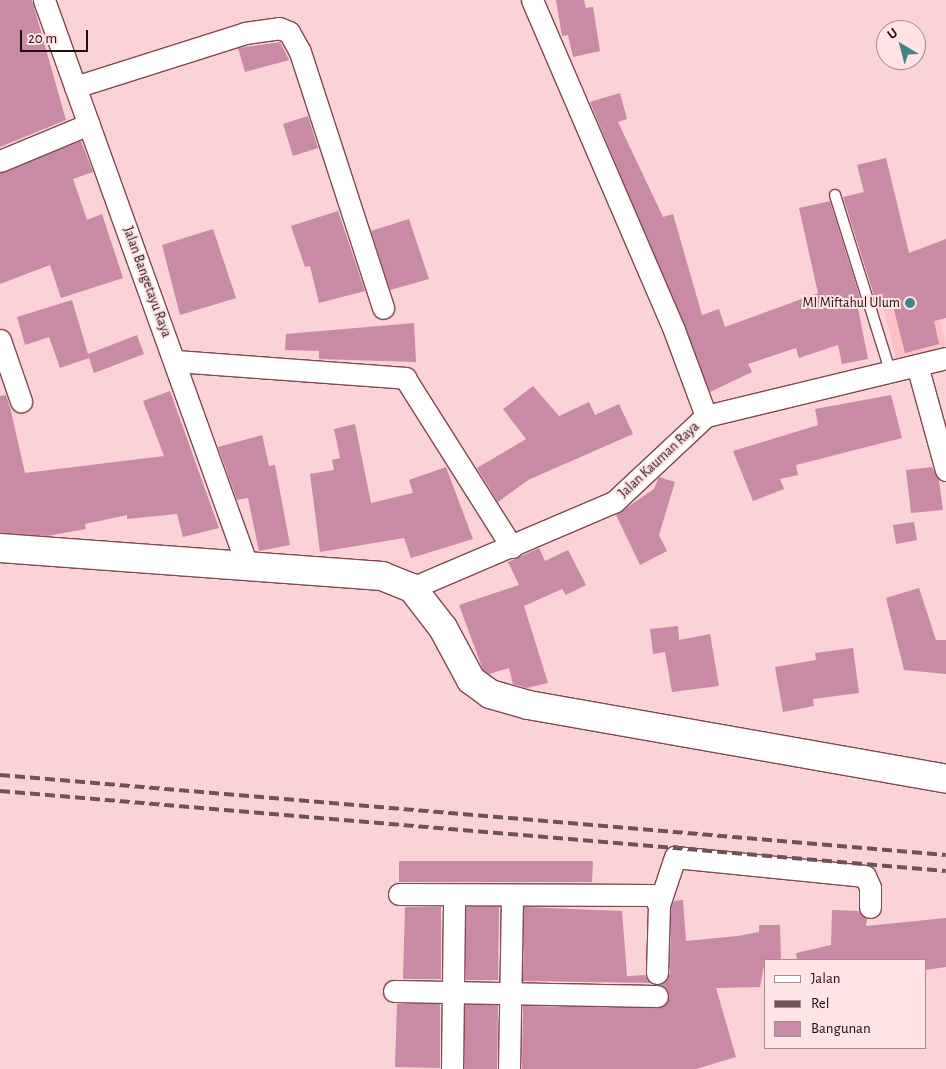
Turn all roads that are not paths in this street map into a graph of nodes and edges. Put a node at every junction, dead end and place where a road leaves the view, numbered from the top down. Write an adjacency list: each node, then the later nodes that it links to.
1 (44, 0): 3 (street, Jalan Bangetayu Raya)
2 (532, 0): 14 (street)
3 (75, 86): 4 (street, Jalan Bangetayu Raya); 7 (street)
4 (89, 124): 5 (street); 10 (street, Jalan Bangetayu Raya)
5 (0, 161)
6 (835, 196): 12 (lane)
7 (383, 308)
8 (0, 340): 13 (street)
9 (946, 358): 11 (street, Jalan Kauman Raya)
10 (176, 360): 16 (street); 18 (street, Jalan Bangetayu Raya)
11 (917, 365): 12 (street, Jalan Kauman Raya); 15 (street)
12 (890, 370): 14 (street, Jalan Kauman Raya)
13 (21, 401)
14 (706, 416): 16 (street, Jalan Kauman Raya)
15 (946, 470)
16 (512, 547): 19 (street, Jalan Kauman Raya)
17 (0, 548): 18 (street)
18 (247, 565): 19 (street)
19 (412, 588): 20 (street)
20 (946, 779)
21 (399, 894): 22 (street)
22 (454, 896): 23 (street); 27 (street)
23 (512, 898): 24 (street); 29 (street)
24 (659, 905): 25 (street); 26 (street)
25 (870, 907)
26 (657, 973)
27 (454, 990): 28 (street); 29 (street); 31 (street)
28 (394, 991)
29 (512, 992): 30 (street); 32 (street)
30 (657, 996)
31 (452, 1069)
32 (509, 1069)

